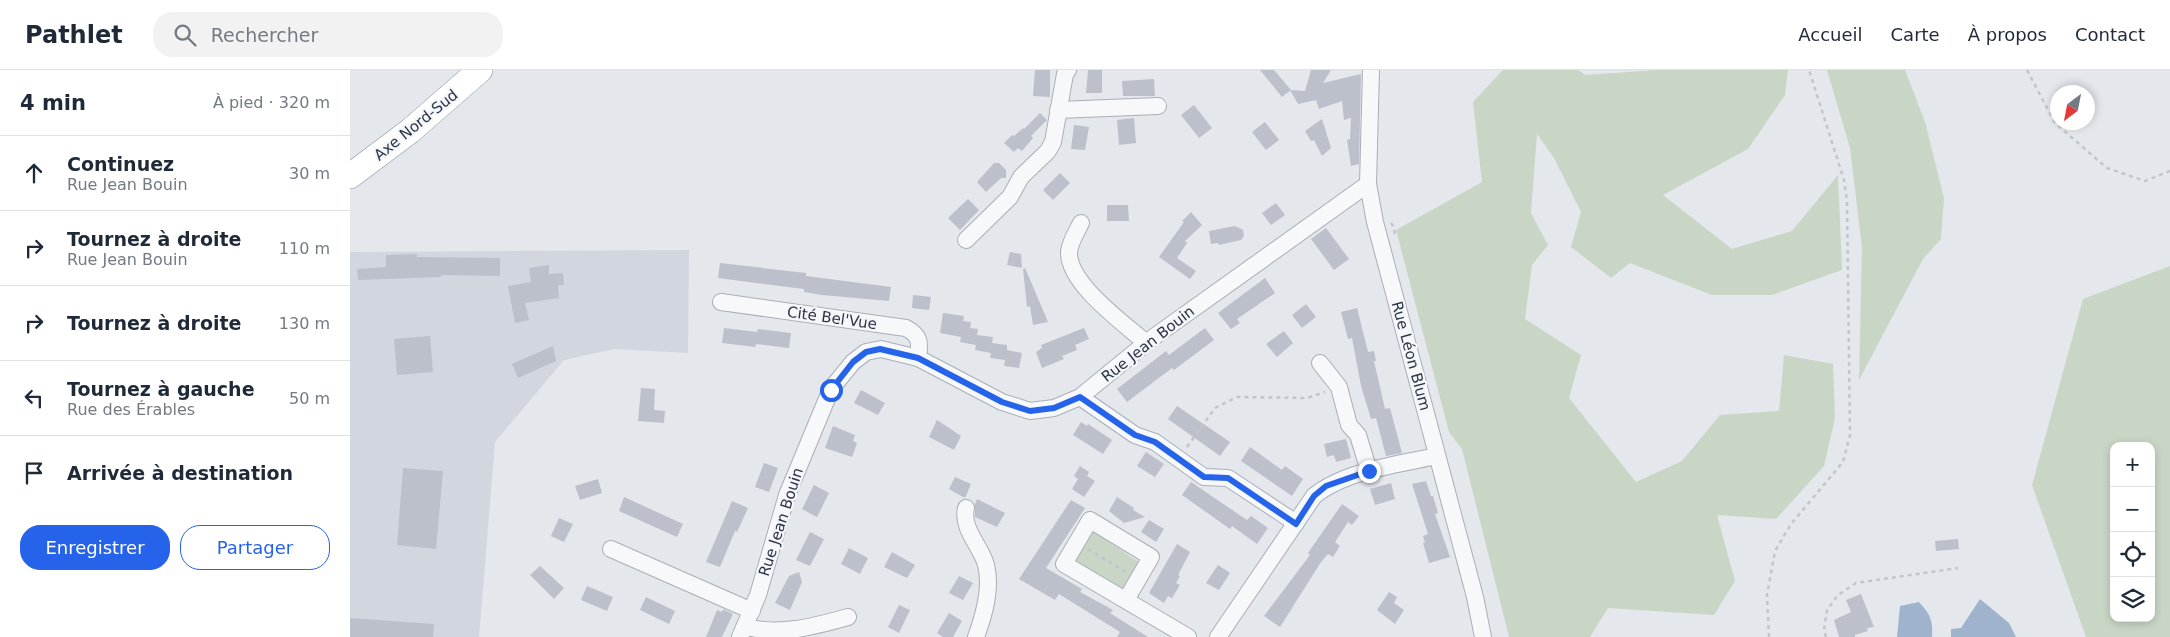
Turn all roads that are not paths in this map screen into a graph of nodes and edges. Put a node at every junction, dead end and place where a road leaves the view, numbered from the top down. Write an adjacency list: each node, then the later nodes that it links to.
1 (456, 70): 7 (highway, Axe Nord-Sud)
2 (480, 70): 8 (highway, Axe Nord-Sud)
3 (1068, 70): 6 (street)
4 (1372, 70): 9 (street, Rue Léon Blum)
5 (1158, 106): 6 (street)
6 (1058, 110): 11 (street)
7 (350, 156)
8 (350, 176)
9 (1368, 184): 13 (street, Rue Jean Bouin); 17 (street, Rue Léon Blum)
10 (1081, 223): 13 (street)
11 (966, 240)
12 (721, 302): 14 (street, Cité Bel'Vue)
13 (1146, 343): 16 (street, Rue Jean Bouin)
14 (918, 358): 16 (street, Rue Jean Bouin); 23 (street, Rue Jean Bouin)
15 (1320, 363): 18 (street)
16 (1080, 397): 20 (street)
17 (1437, 456): 18 (street); 29 (street, Rue Léon Blum)
18 (1369, 471): 20 (street)
19 (966, 508): 26 (street)
20 (1296, 524): 28 (street)
21 (611, 549): 23 (street)
22 (1126, 600): 22 (street); 27 (street)
23 (752, 611): 25 (street, Rue Jean Bouin)
24 (848, 617): 25 (street)
25 (742, 632)
26 (976, 637)
27 (1188, 637)
28 (1218, 637)
29 (1483, 637)

